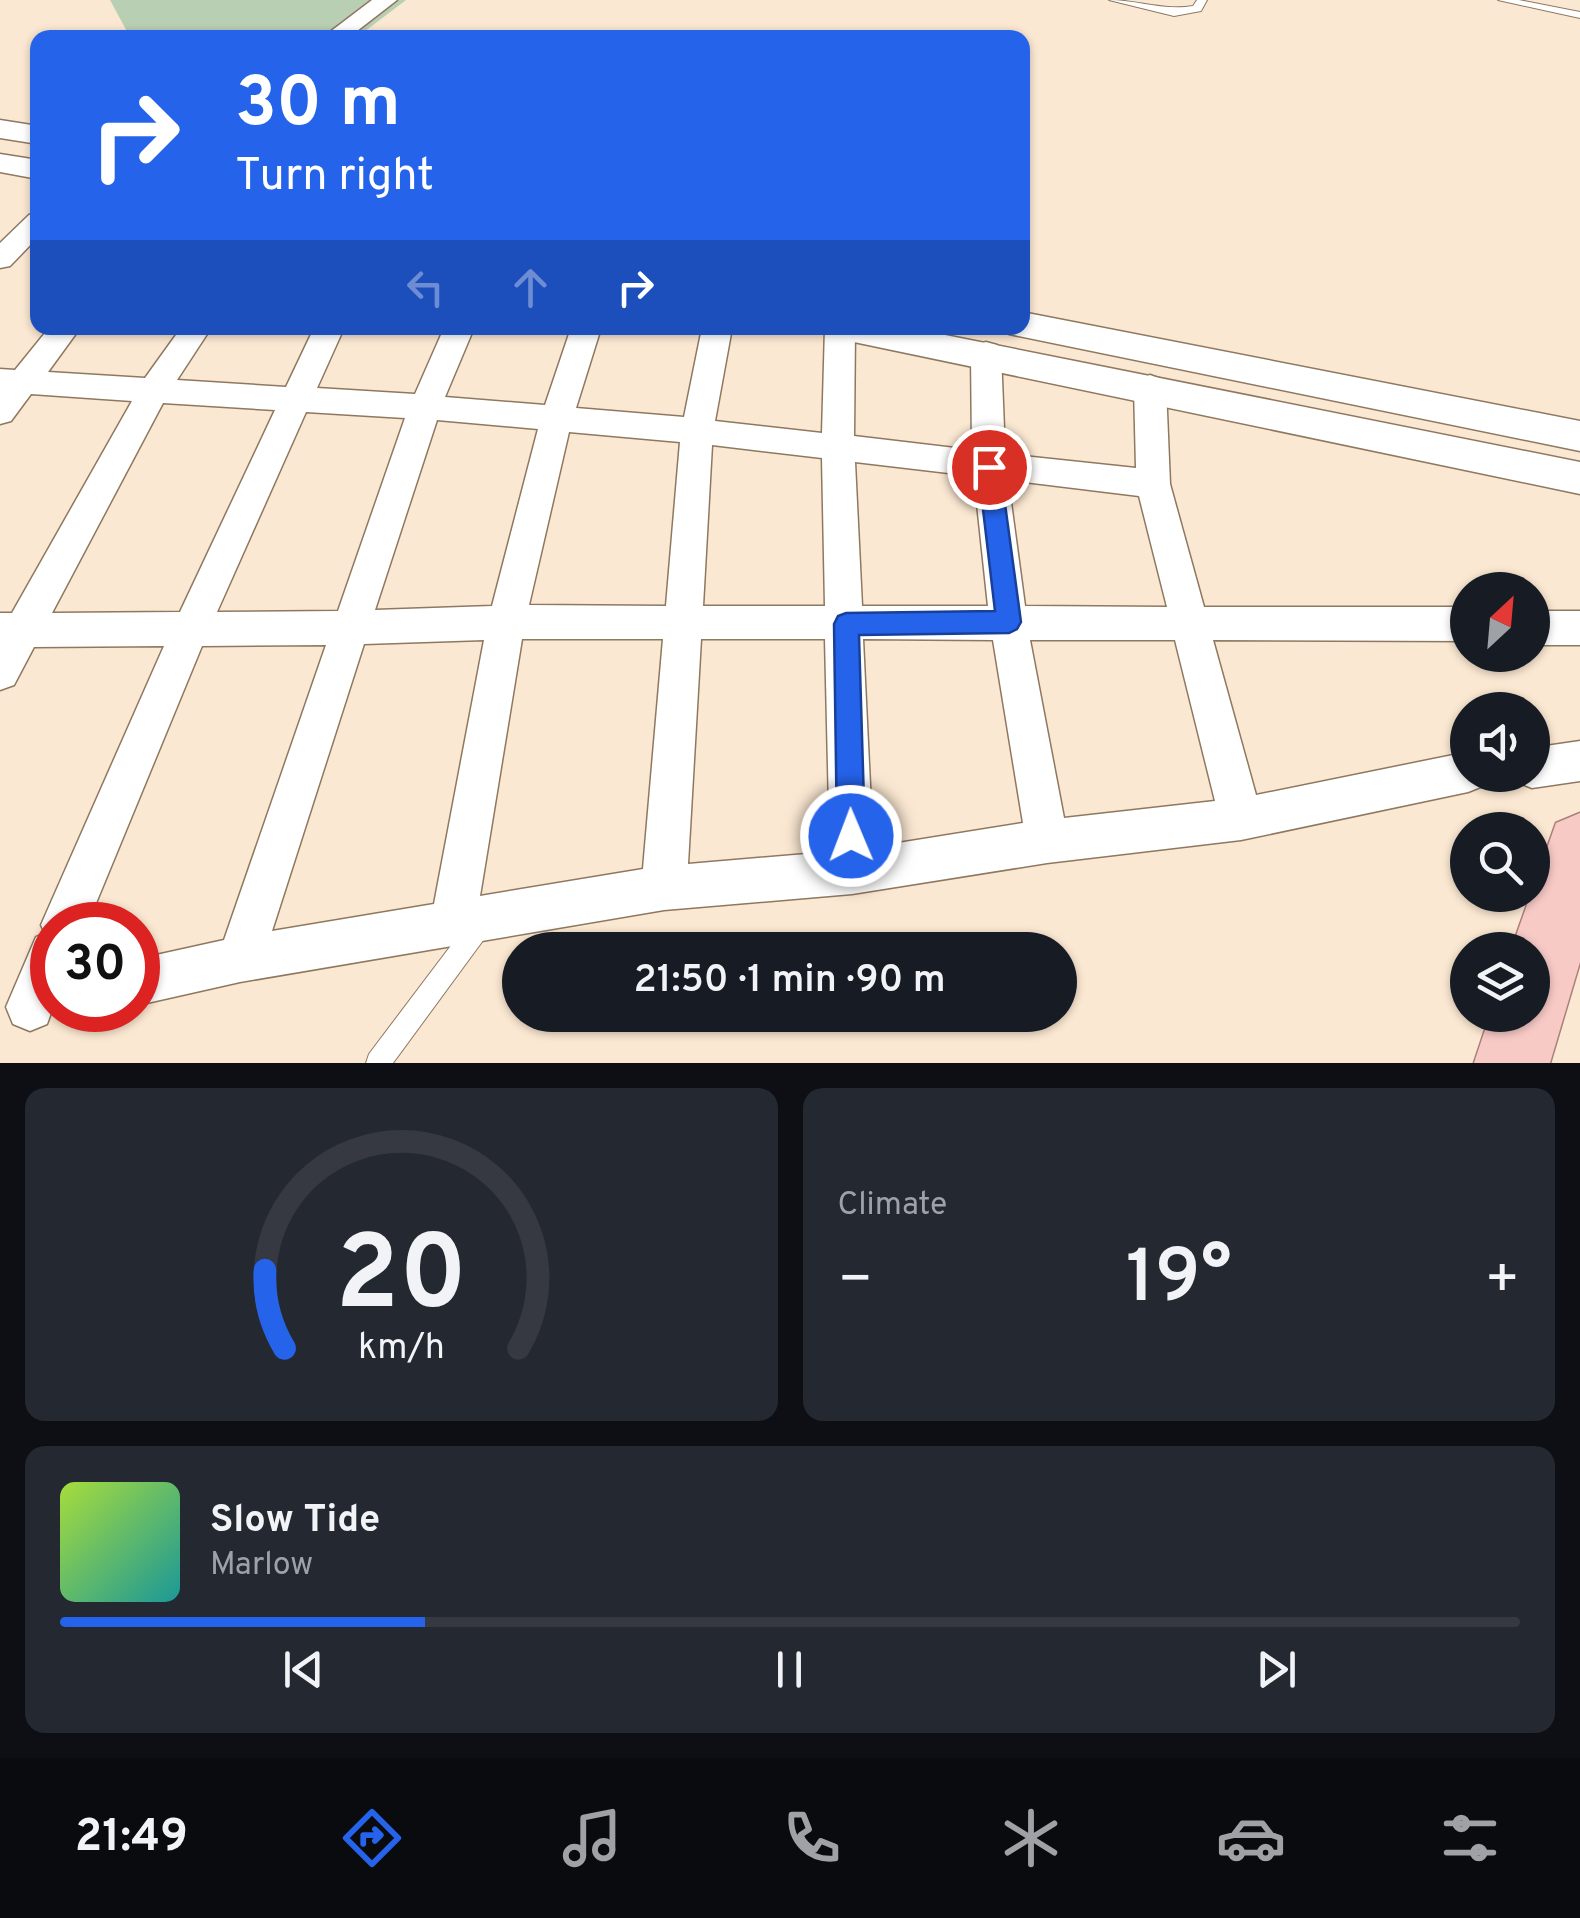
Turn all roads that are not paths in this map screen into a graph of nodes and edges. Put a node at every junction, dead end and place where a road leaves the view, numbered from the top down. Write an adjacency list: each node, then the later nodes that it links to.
1 (386, 0): 6 (street)
2 (1114, 0): 3 (lane)
3 (1202, 0)
4 (1503, 0): 5 (lane)
5 (1580, 15)
6 (344, 30)
7 (0, 129): 8 (street)
8 (30, 134)
9 (2, 165): 10 (street)
10 (30, 169)
11 (30, 229): 12 (street)
12 (0, 259)
13 (1030, 327): 31 (street)
14 (58, 335): 23 (street)
15 (191, 335): 25 (street)
16 (326, 335): 26 (street)
17 (456, 335): 27 (street)
18 (584, 335): 29 (street)
19 (717, 335): 30 (street)
20 (840, 335): 32 (street)
21 (887, 335): 22 (street)
22 (986, 353): 24 (street); 33 (street)
23 (10, 382): 25 (street); 28 (street)
24 (1150, 387): 34 (street); 35 (street)
25 (154, 390): 26 (street); 45 (street)
26 (294, 398): 27 (street); 46 (street)
27 (425, 407): 29 (street); 42 (street)
28 (0, 412)
29 (556, 420): 30 (street); 36 (street)
30 (697, 431): 32 (street); 37 (street)
31 (1580, 436)
32 (838, 450): 33 (street); 40 (street)
33 (989, 467): 35 (street); 38 (street)
34 (1580, 478)
35 (1153, 484): 39 (street)
36 (506, 622): 37 (street); 42 (street); 57 (street)
37 (683, 622): 40 (street); 55 (street)
38 (1009, 622): 39 (street); 40 (street); 52 (street)
39 (1188, 623): 41 (street); 51 (street)
40 (846, 624): 54 (street)
41 (1450, 624)
42 (349, 628): 46 (street); 59 (street)
43 (1550, 628): 44 (street)
44 (1580, 628)
45 (11, 630): 46 (street); 47 (street)
46 (190, 630): 56 (street)
47 (0, 672)
48 (1580, 761): 49 (street)
49 (1550, 765)
50 (1450, 776): 51 (street)
51 (1241, 819): 52 (street)
52 (1047, 841): 54 (street)
53 (1580, 848): 58 (highway)
54 (852, 872): 55 (street)
55 (664, 888): 57 (street)
56 (74, 902)
57 (469, 922): 59 (street); 62 (lane)
58 (1550, 942)
59 (240, 959): 60 (street)
60 (160, 977)
61 (1522, 1032): 63 (highway)
62 (378, 1063)
63 (1512, 1063)

